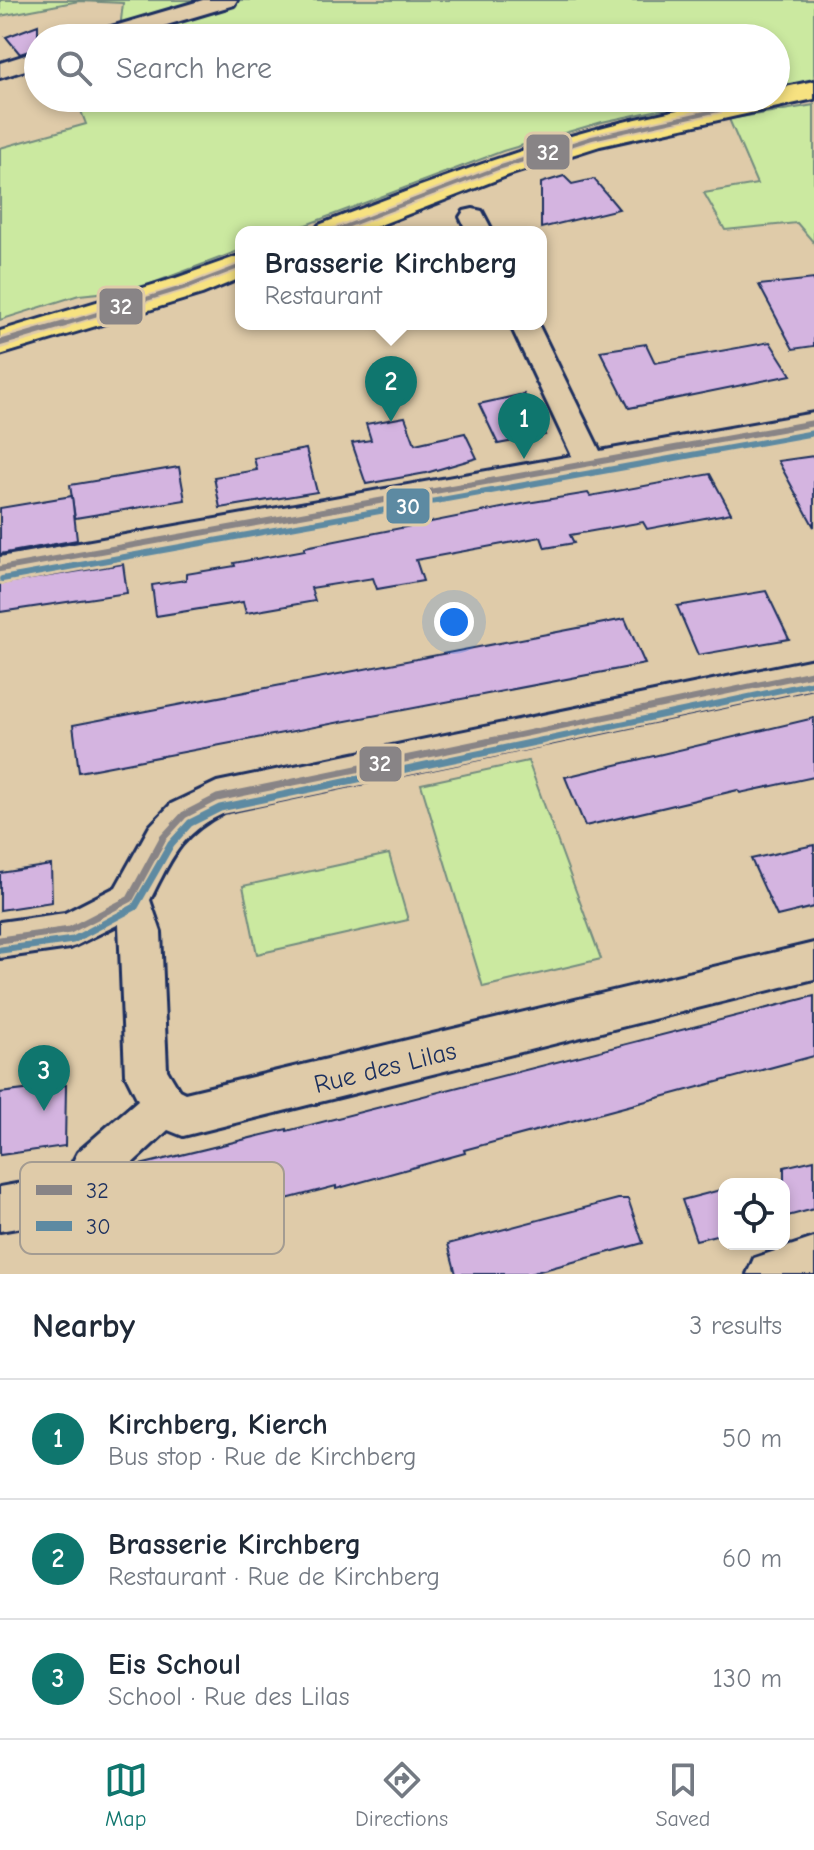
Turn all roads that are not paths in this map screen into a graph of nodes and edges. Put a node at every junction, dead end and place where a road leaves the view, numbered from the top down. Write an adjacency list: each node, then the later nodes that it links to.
1 (226, 0): 2 (street)
2 (146, 24)
3 (24, 63): 4 (street)
4 (0, 71)
5 (814, 90): 6 (main road)
6 (790, 95)
7 (711, 112): 8 (main road)
8 (347, 226)
9 (235, 268): 11 (main road)
10 (527, 330): 13 (street)
11 (0, 343)
12 (814, 423): 13 (street)
13 (591, 463): 14 (street)
14 (0, 569)
15 (814, 673): 16 (street)
16 (130, 899): 17 (street); 19 (street)
17 (0, 940)
18 (814, 961): 19 (street, Rue des Lilas)
19 (164, 1105): 20 (street)
20 (101, 1162)
21 (20, 1205): 22 (street)
22 (0, 1209)
23 (814, 1261): 24 (street)
24 (770, 1274)

